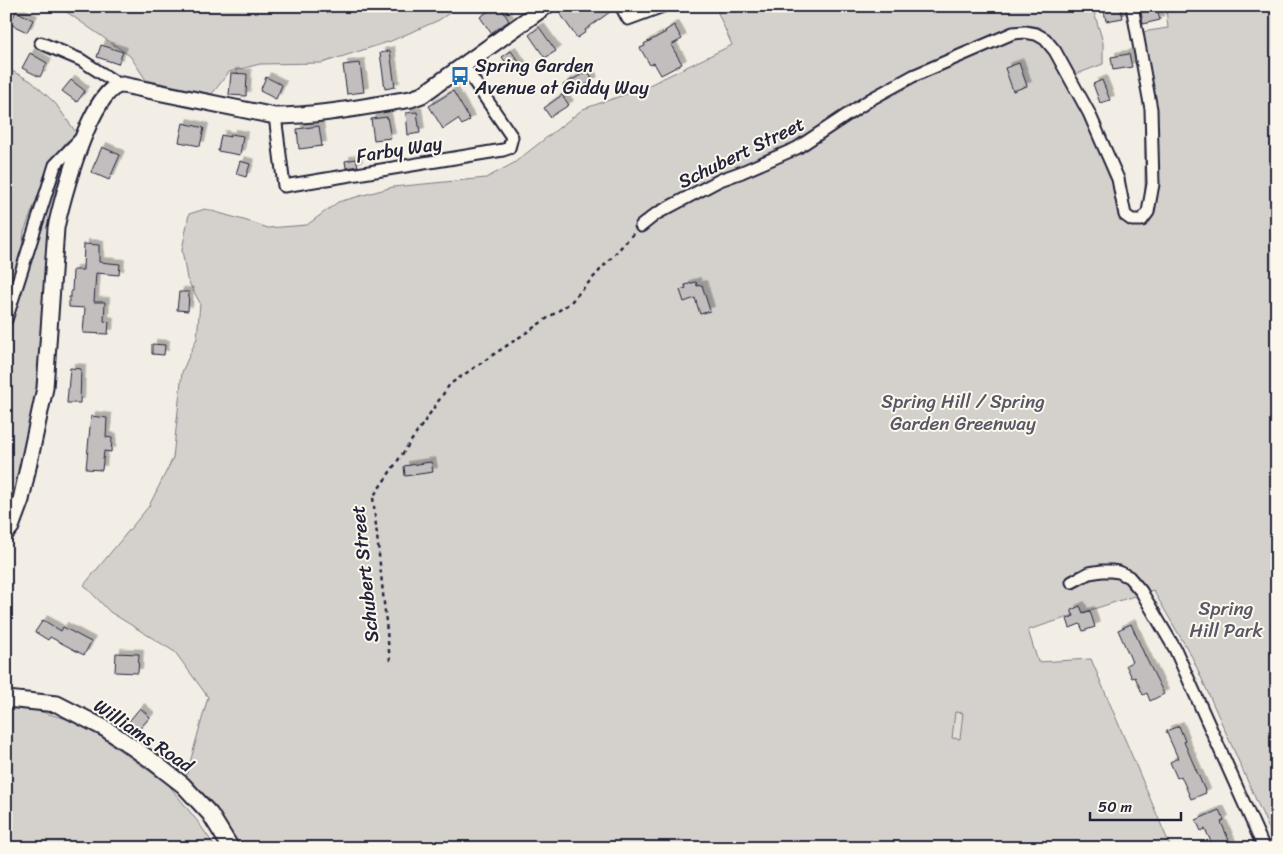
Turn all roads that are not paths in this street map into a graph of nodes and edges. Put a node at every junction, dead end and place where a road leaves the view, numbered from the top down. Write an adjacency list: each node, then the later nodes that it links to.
1 (546, 6): 6 (street)
2 (621, 6): 3 (street)
3 (663, 6)
4 (1132, 6): 10 (street, Schubert Street)
5 (41, 43): 7 (street)
6 (463, 65): 8 (street); 8 (street, Farby Way)
7 (118, 84): 8 (street); 9 (street)
8 (275, 116)
9 (83, 135): 11 (street); 12 (street)
10 (641, 226)
11 (6, 320)
12 (6, 533)
13 (1072, 582): 16 (street)
14 (6, 699): 15 (street, Williams Road)
15 (232, 848)
16 (1264, 848)

